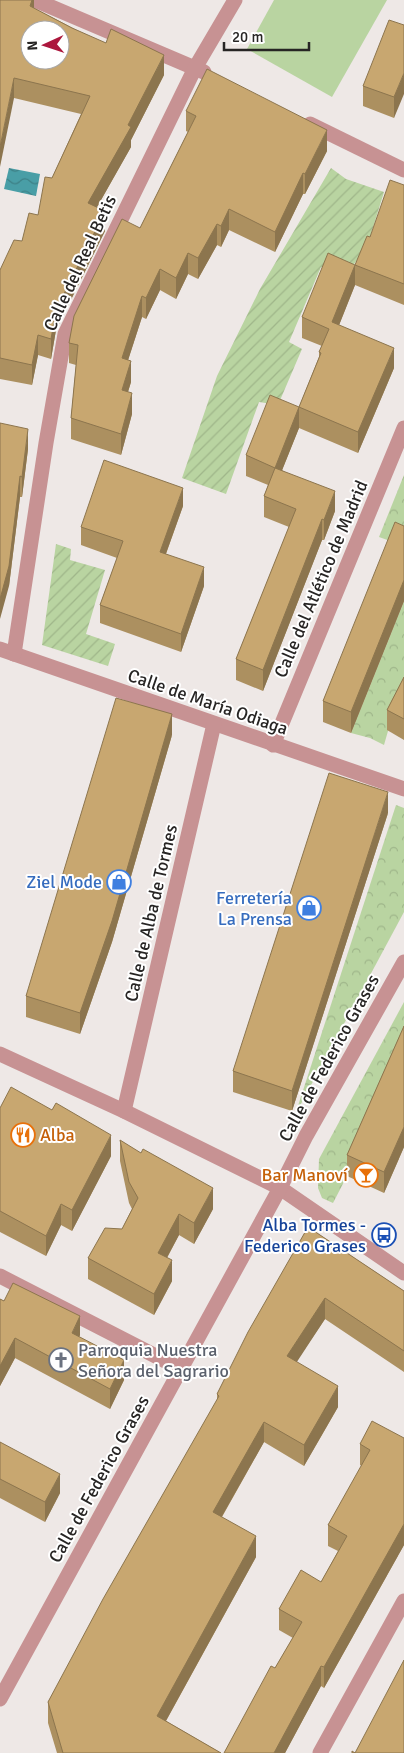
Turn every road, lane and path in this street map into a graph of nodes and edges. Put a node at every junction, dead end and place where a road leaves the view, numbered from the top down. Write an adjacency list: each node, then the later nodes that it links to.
1 (35, 0): 3 (street)
2 (234, 0): 3 (street, Calle del Real Betis)
3 (195, 68): 4 (street); 8 (street, Calle del Real Betis)
4 (220, 80)
5 (295, 117): 6 (street)
6 (404, 170)
7 (404, 428): 10 (street, Calle del Atlético de Madrid)
8 (7, 652): 9 (street, Calle de María Odiaga)
9 (214, 724): 10 (street, Calle de María Odiaga); 14 (street, Calle de Alba de Tormes)
10 (273, 745): 11 (street, Calle de María Odiaga)
11 (404, 789)
12 (404, 962): 15 (street, Calle de Federico Grases)
13 (0, 1054): 14 (street)
14 (124, 1111): 15 (street)
15 (280, 1188): 16 (street); 18 (street, Calle de Federico Grases)
16 (404, 1273)
17 (0, 1276): 18 (street)
18 (181, 1369): 20 (street, Calle de Federico Grases)
19 (404, 1601): 21 (street)
20 (0, 1698)
21 (320, 1753)

